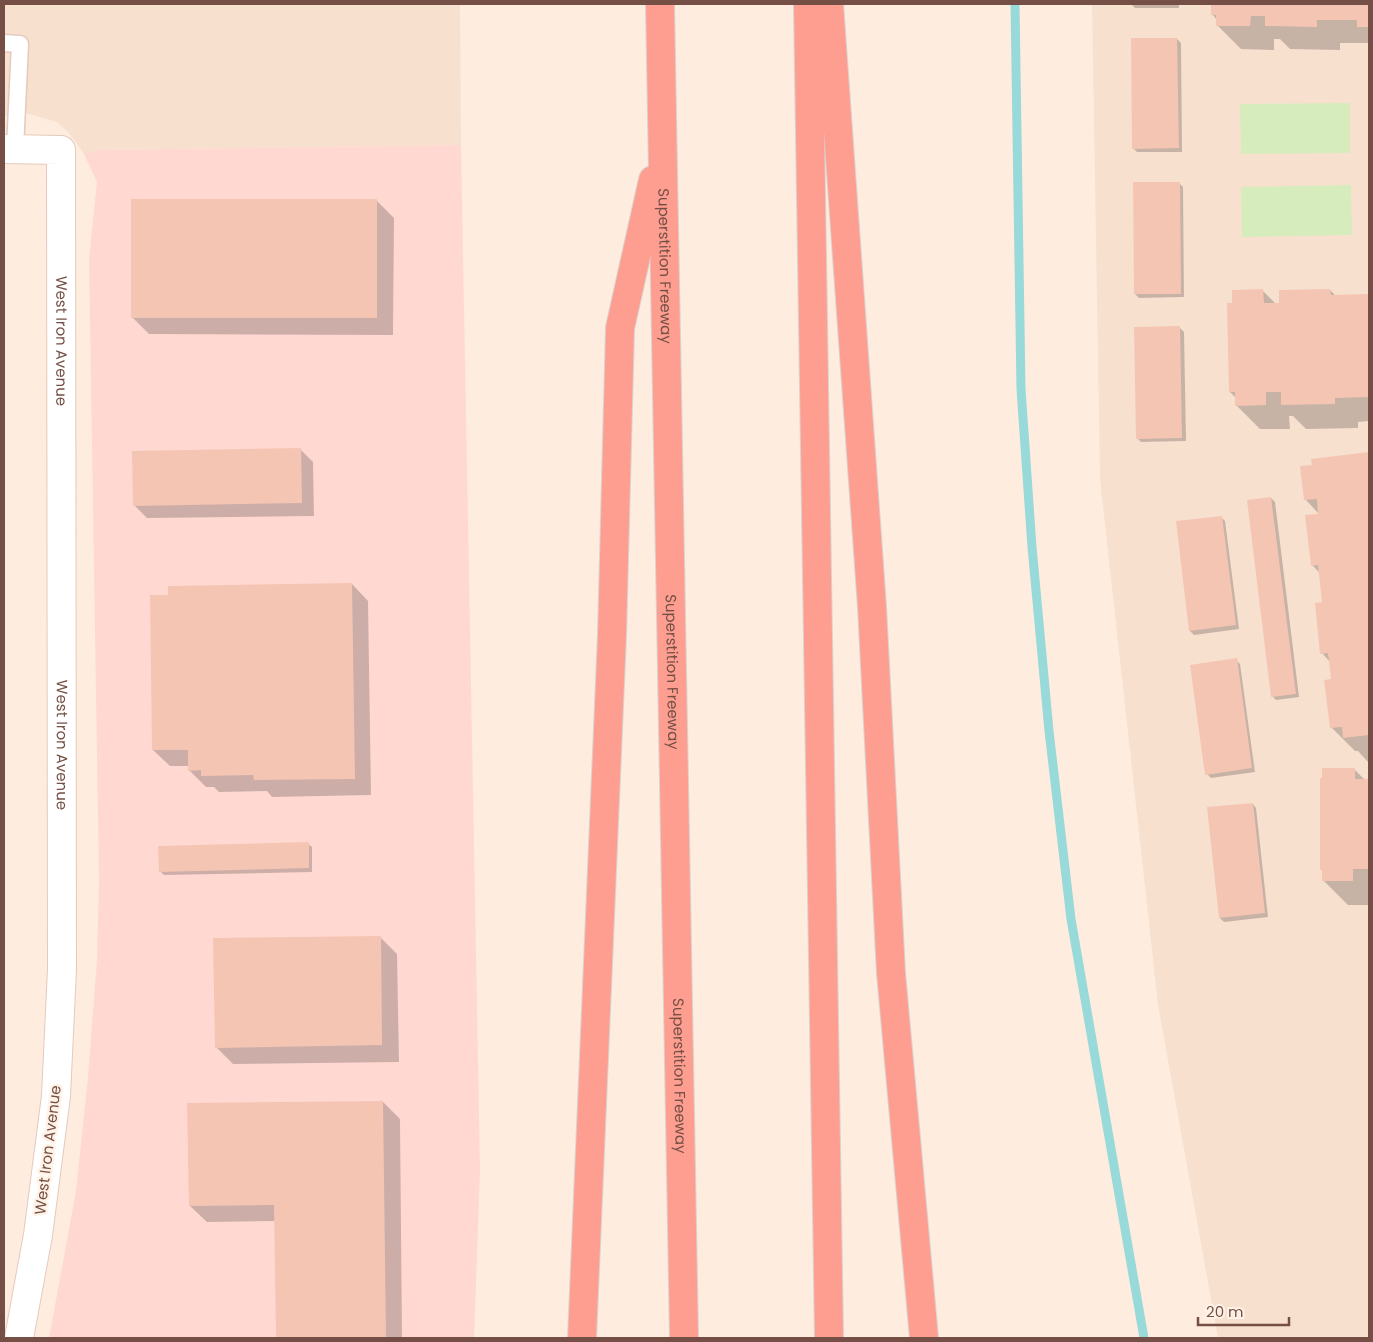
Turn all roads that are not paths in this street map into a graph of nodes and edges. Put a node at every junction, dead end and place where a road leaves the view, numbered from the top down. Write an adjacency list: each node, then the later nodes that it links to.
1 (660, 4): 5 (highway, Superstition Freeway)
2 (808, 4): 10 (highway)
3 (829, 4): 11 (highway)
4 (4, 44): 6 (lane)
5 (663, 134): 8 (highway); 9 (highway, Superstition Freeway)
6 (9, 149): 7 (street, West Iron Avenue)
7 (19, 1338)
8 (582, 1338)
9 (684, 1338)
10 (828, 1338)
11 (924, 1338)

